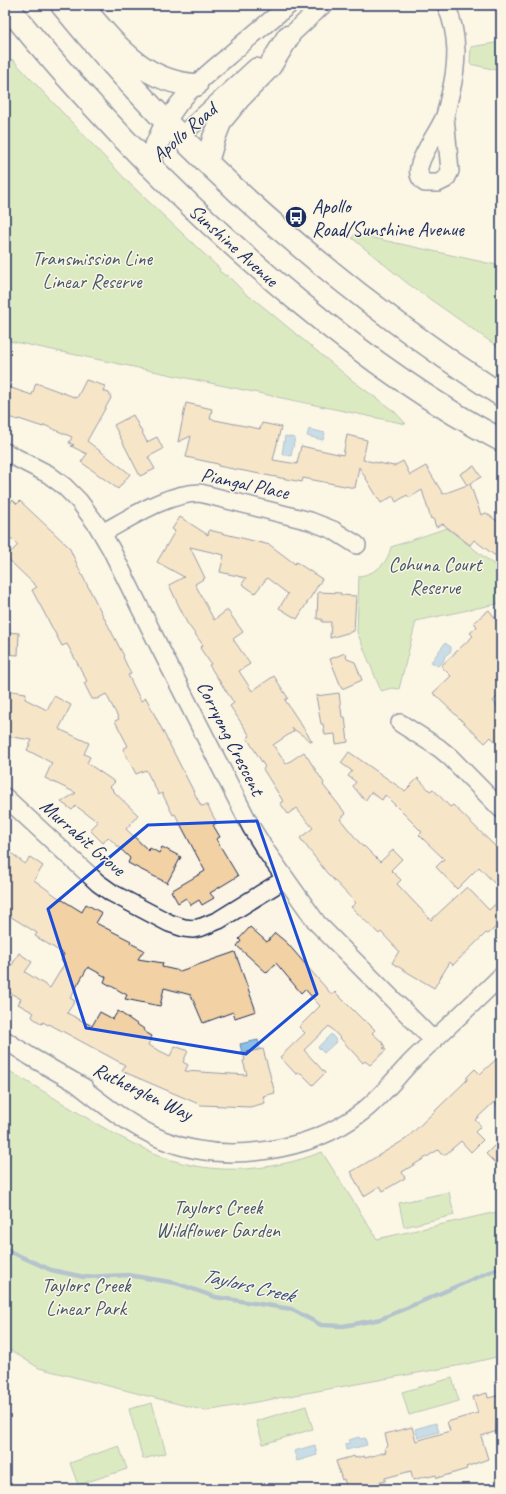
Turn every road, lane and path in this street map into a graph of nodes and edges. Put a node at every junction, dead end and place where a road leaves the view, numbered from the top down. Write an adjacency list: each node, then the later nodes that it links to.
1 (6, 5): 12 (main road, Sunshine Avenue)
2 (62, 5): 10 (main road)
3 (81, 5): 8 (main road)
4 (289, 5): 8 (street, Apollo Road)
5 (323, 5): 7 (street, Apollo Road)
6 (446, 5): 9 (street)
7 (288, 37): 10 (street, Apollo Road); 11 (main road)
8 (196, 85): 10 (street, Apollo Road)
9 (445, 117)
10 (174, 129): 11 (main road); 12 (main road, Apollo Road)
11 (207, 162): 13 (main road)
12 (148, 164): 14 (main road, Sunshine Avenue)
13 (501, 395)
14 (501, 440)
15 (5, 452): 16 (street, Corryong Crescent)
16 (102, 533): 17 (street, Piangal Place); 21 (street, Corryong Crescent)
17 (357, 545)
18 (400, 723): 20 (street)
19 (5, 797): 21 (street, Murrabit Grove)
20 (501, 809)
21 (285, 879): 24 (street, Corryong Crescent)
22 (501, 976): 24 (street, Rutherglen Way)
23 (5, 1040): 24 (street, Rutherglen Way)
24 (434, 1041)

